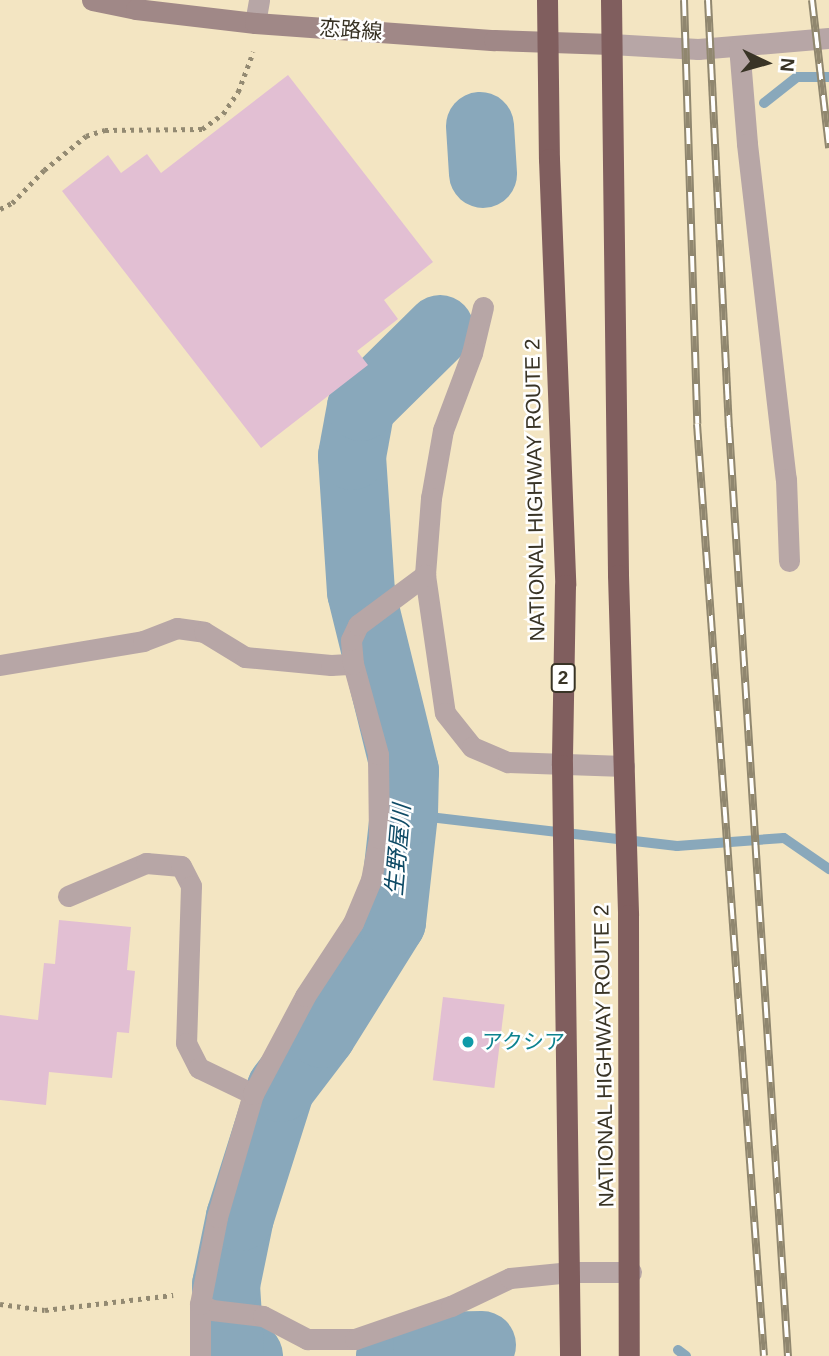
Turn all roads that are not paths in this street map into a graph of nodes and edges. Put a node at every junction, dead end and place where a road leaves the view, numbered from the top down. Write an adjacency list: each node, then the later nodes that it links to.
1 (92, 0): 5 (street, 恋路線)
2 (259, 0): 5 (street)
3 (547, 0): 7 (highway, NATIONAL HIGHWAY ROUTE 2 / 2)
4 (611, 0): 8 (highway, NATIONAL HIGHWAY ROUTE 2)
5 (255, 23): 7 (street, 恋路線)
6 (829, 38): 9 (street)
7 (547, 43): 8 (street, 恋路線); 15 (highway, NATIONAL HIGHWAY ROUTE 2 / 2)
8 (611, 44): 9 (street); 16 (highway, NATIONAL HIGHWAY ROUTE 2)
9 (739, 46): 11 (street)
10 (483, 307): 12 (street)
11 (789, 561)
12 (425, 575): 13 (street); 15 (street)
13 (353, 664): 14 (street); 18 (street)
14 (0, 665)
15 (562, 765): 16 (street); 19 (highway, NATIONAL HIGHWAY ROUTE 2 / 2)
16 (624, 766): 20 (highway, NATIONAL HIGHWAY ROUTE 2)
17 (68, 896): 18 (street)
18 (253, 1094): 21 (street)
19 (571, 1272): 20 (street); 21 (street); 23 (highway, NATIONAL HIGHWAY ROUTE 2 / 2)
20 (631, 1272): 24 (highway, NATIONAL HIGHWAY ROUTE 2)
21 (206, 1307): 22 (street)
22 (200, 1356)
23 (570, 1356)
24 (629, 1356)

